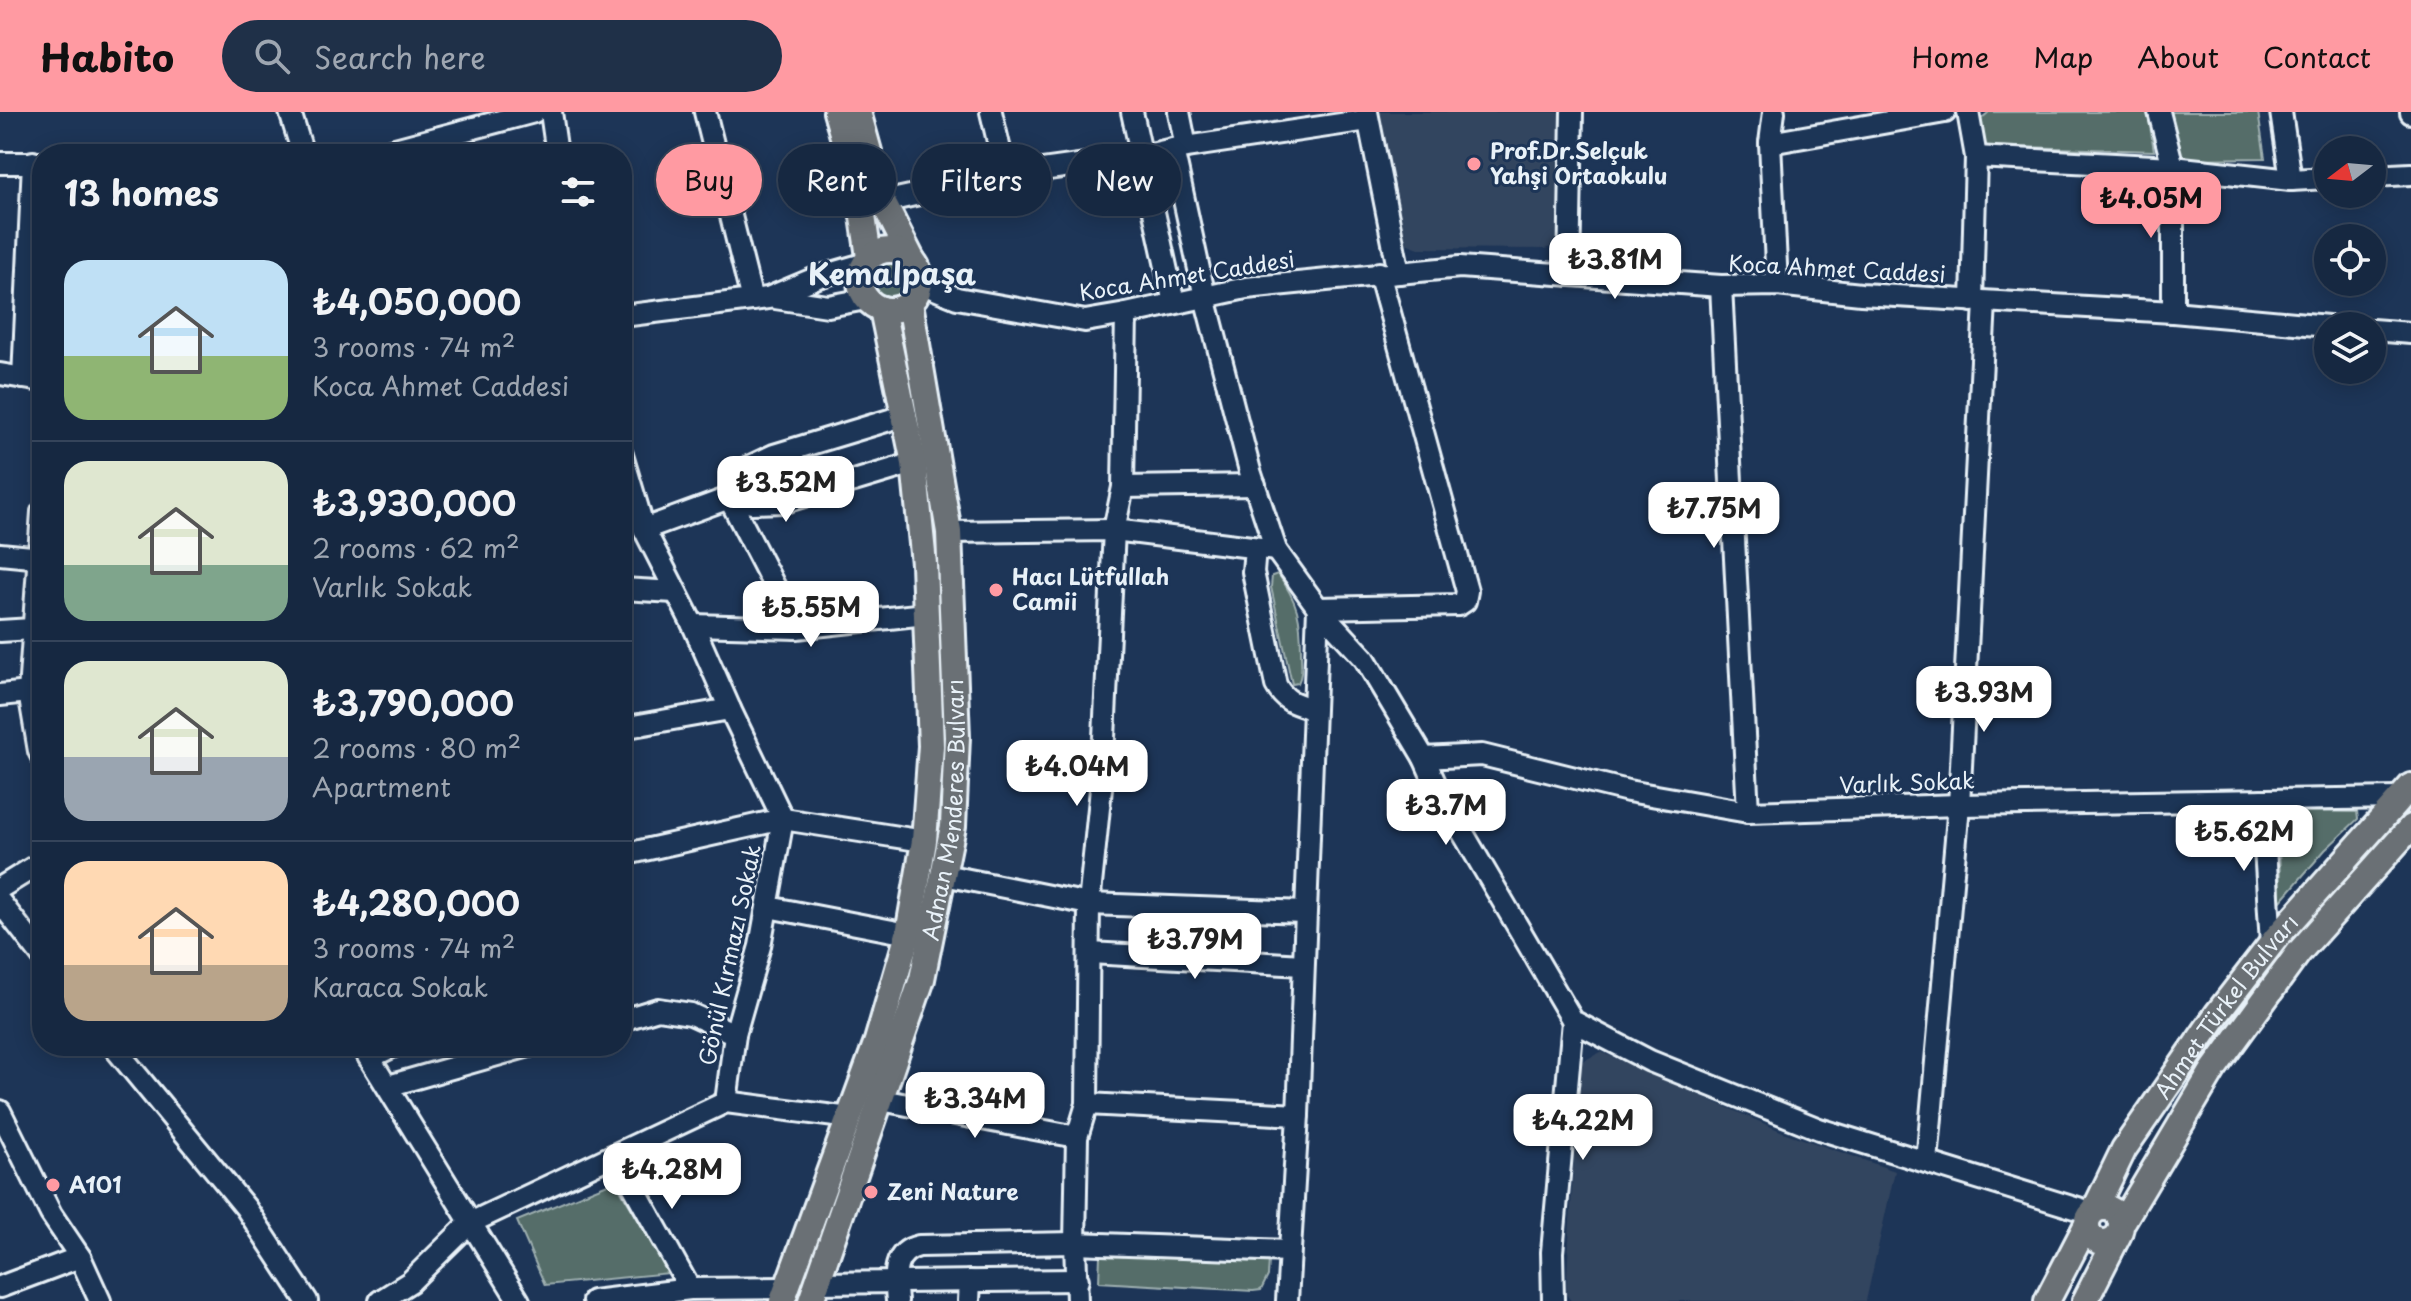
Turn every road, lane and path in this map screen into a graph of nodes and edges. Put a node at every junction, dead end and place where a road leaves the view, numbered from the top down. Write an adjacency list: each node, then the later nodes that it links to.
1 (290, 112): 19 (street)
2 (534, 112): 20 (street)
3 (551, 112): 21 (street)
4 (705, 112): 46 (street)
5 (836, 112): 39 (main road, Adnan Menderes Bulvarı)
6 (858, 112): 22 (main road, Adnan Menderes Bulvarı)
7 (991, 112): 23 (street)
8 (1132, 112): 24 (street)
9 (1179, 112): 25 (street)
10 (1572, 112): 41 (street)
11 (1774, 112): 18 (street)
12 (1945, 112): 17 (street)
13 (1968, 112): 28 (street)
14 (2159, 112): 31 (street)
15 (2281, 112): 35 (street)
16 (1367, 116): 26 (street); 40 (street)
17 (1895, 117): 18 (street)
18 (1770, 143): 42 (street)
19 (300, 144)
20 (414, 144)
21 (556, 144)
22 (867, 144)
23 (999, 144)
24 (1139, 144)
25 (1180, 144)
26 (1181, 148)
27 (1181, 154): 45 (street)
28 (1976, 157): 31 (street); 47 (street)
29 (0, 163): 30 (street)
30 (32, 163)
31 (2173, 167): 35 (street); 50 (street)
32 (2411, 174): 33 (street)
33 (2386, 175)
34 (2314, 179): 35 (street)
35 (2291, 180)
36 (890, 216): 38 (main road, Adnan Menderes Bulvarı)
37 (1155, 216): 48 (street)
38 (912, 259): 39 (main road); 44 (main road, Adnan Menderes Bulvarı)
39 (866, 261): 46 (street); 49 (main road, Adnan Menderes Bulvarı)
40 (1389, 273): 41 (street, Koca Ahmet Caddesi); 45 (street, Koca Ahmet Caddesi); 73 (street)
41 (1569, 275): 43 (street, Koca Ahmet Caddesi)
42 (1777, 285): 43 (street, Koca Ahmet Caddesi); 47 (street, Koca Ahmet Caddesi)
43 (1721, 286): 89 (street)
44 (915, 293): 49 (main road); 51 (street, Koca Ahmet Caddesi); 66 (main road, Adnan Menderes Bulvarı)
45 (1205, 297): 48 (street, Koca Ahmet Caddesi); 60 (street)
46 (760, 299): 49 (street); 52 (street)
47 (1978, 302): 50 (street, Koca Ahmet Caddesi); 88 (street)
48 (1174, 303): 51 (street, Koca Ahmet Caddesi)
49 (874, 304): 58 (main road, Adnan Menderes Bulvarı)
50 (2173, 312): 53 (street, Koca Ahmet Caddesi)
51 (1126, 314): 61 (street)
52 (632, 315)
53 (2314, 325)
54 (2386, 331): 55 (street)
55 (2411, 333)
56 (0, 374): 57 (street)
57 (32, 379)
58 (906, 415): 59 (main road, Adnan Menderes Bulvarı); 63 (street)
59 (914, 463): 63 (street); 74 (main road, Adnan Menderes Bulvarı)
60 (1255, 485): 61 (street); 68 (street)
61 (1123, 487): 65 (street)
62 (632, 492): 64 (street)
63 (729, 498): 64 (street); 76 (street)
64 (644, 529): 72 (street)
65 (1114, 530): 66 (street); 67 (street); 98 (street)
66 (949, 532): 95 (main road, Adnan Menderes Bulvarı)
67 (1255, 548): 68 (street); 82 (street)
68 (1276, 550): 73 (street)
69 (0, 554): 70 (street)
70 (32, 557)
71 (632, 590): 72 (street)
72 (675, 592): 75 (street)
73 (1318, 608): 82 (street); 85 (street)
74 (926, 614): 76 (street); 92 (main road, Adnan Menderes Bulvarı)
75 (693, 625): 76 (street); 81 (street)
76 (796, 628)
77 (32, 629): 78 (street); 79 (street)
78 (0, 631)
79 (29, 692): 80 (street); 83 (street)
80 (0, 695)
81 (730, 709): 84 (street); 90 (street)
82 (1313, 709): 100 (street)
83 (32, 710)
84 (632, 726)
85 (1424, 758): 89 (street, Varlık Sokak); 107 (street)
86 (2404, 792): 87 (street, Varlık Sokak); 103 (main road, Ahmet Türkel Bulvarı)
87 (2262, 800): 88 (street, Varlık Sokak); 103 (street)
88 (1959, 805): 89 (street, Varlık Sokak); 122 (street)
89 (1748, 812)
90 (783, 819): 92 (street); 93 (street); 99 (street, Gönül Kırmazı Sokak)
91 (2411, 827): 125 (main road, Ahmet Türkel Bulvarı)
92 (924, 841): 101 (main road, Adnan Menderes Bulvarı)
93 (632, 853)
94 (32, 868): 96 (street)
95 (944, 875): 98 (street); 113 (main road, Adnan Menderes Bulvarı)
96 (0, 888)
97 (0, 902): 102 (street)
98 (1089, 904): 100 (street); 104 (street)
99 (768, 907): 101 (street); 108 (street, Gönül Kırmazı Sokak)
100 (1305, 912): 105 (street)
101 (908, 934): 118 (main road, Adnan Menderes Bulvarı)
102 (32, 943)
103 (2271, 944): 123 (main road, Ahmet Türkel Bulvarı)
104 (1090, 953): 105 (street); 115 (street)
105 (1303, 965): 117 (street)
106 (632, 1017): 108 (street)
107 (1573, 1021): 122 (street); 144 (street)
108 (735, 1034): 114 (street, Gönül Kırmazı Sokak)
109 (121, 1056): 138 (street)
110 (369, 1056): 112 (street)
111 (458, 1056): 112 (street)
112 (388, 1086): 124 (street)
113 (881, 1100): 119 (street); 134 (main road, Adnan Menderes Bulvarı)
114 (726, 1102): 118 (street); 121 (street)
115 (1087, 1104): 117 (street); 119 (street)
116 (0, 1111): 120 (street)
117 (1298, 1115): 127 (street)
118 (850, 1118): 135 (main road, Adnan Menderes Bulvarı)
119 (1077, 1137): 126 (street)
120 (7, 1140): 128 (street)
121 (616, 1155): 124 (street); 131 (street)
122 (1927, 1162): 123 (street)
123 (2091, 1216): 125 (main road); 145 (main road, Ahmet Türkel Bulvarı)
124 (470, 1223): 139 (street); 140 (street)
125 (2120, 1229): 146 (main road, Ahmet Türkel Bulvarı)
126 (1075, 1243): 127 (street); 129 (street); 132 (street)
127 (1289, 1251): 143 (street)
128 (80, 1257): 130 (street); 137 (street)
129 (1078, 1280): 133 (street); 142 (street)
130 (0, 1287)
131 (690, 1289): 135 (street); 136 (street)
132 (896, 1291): 133 (street); 134 (street)
133 (970, 1291)
134 (814, 1292)
135 (784, 1294)
136 (643, 1298): 141 (street)
137 (100, 1301)
138 (307, 1301)
139 (380, 1301)
140 (519, 1301)
141 (593, 1301)
142 (1077, 1301)
143 (1287, 1301)
144 (1553, 1301)
145 (2047, 1301)
146 (2085, 1301)

